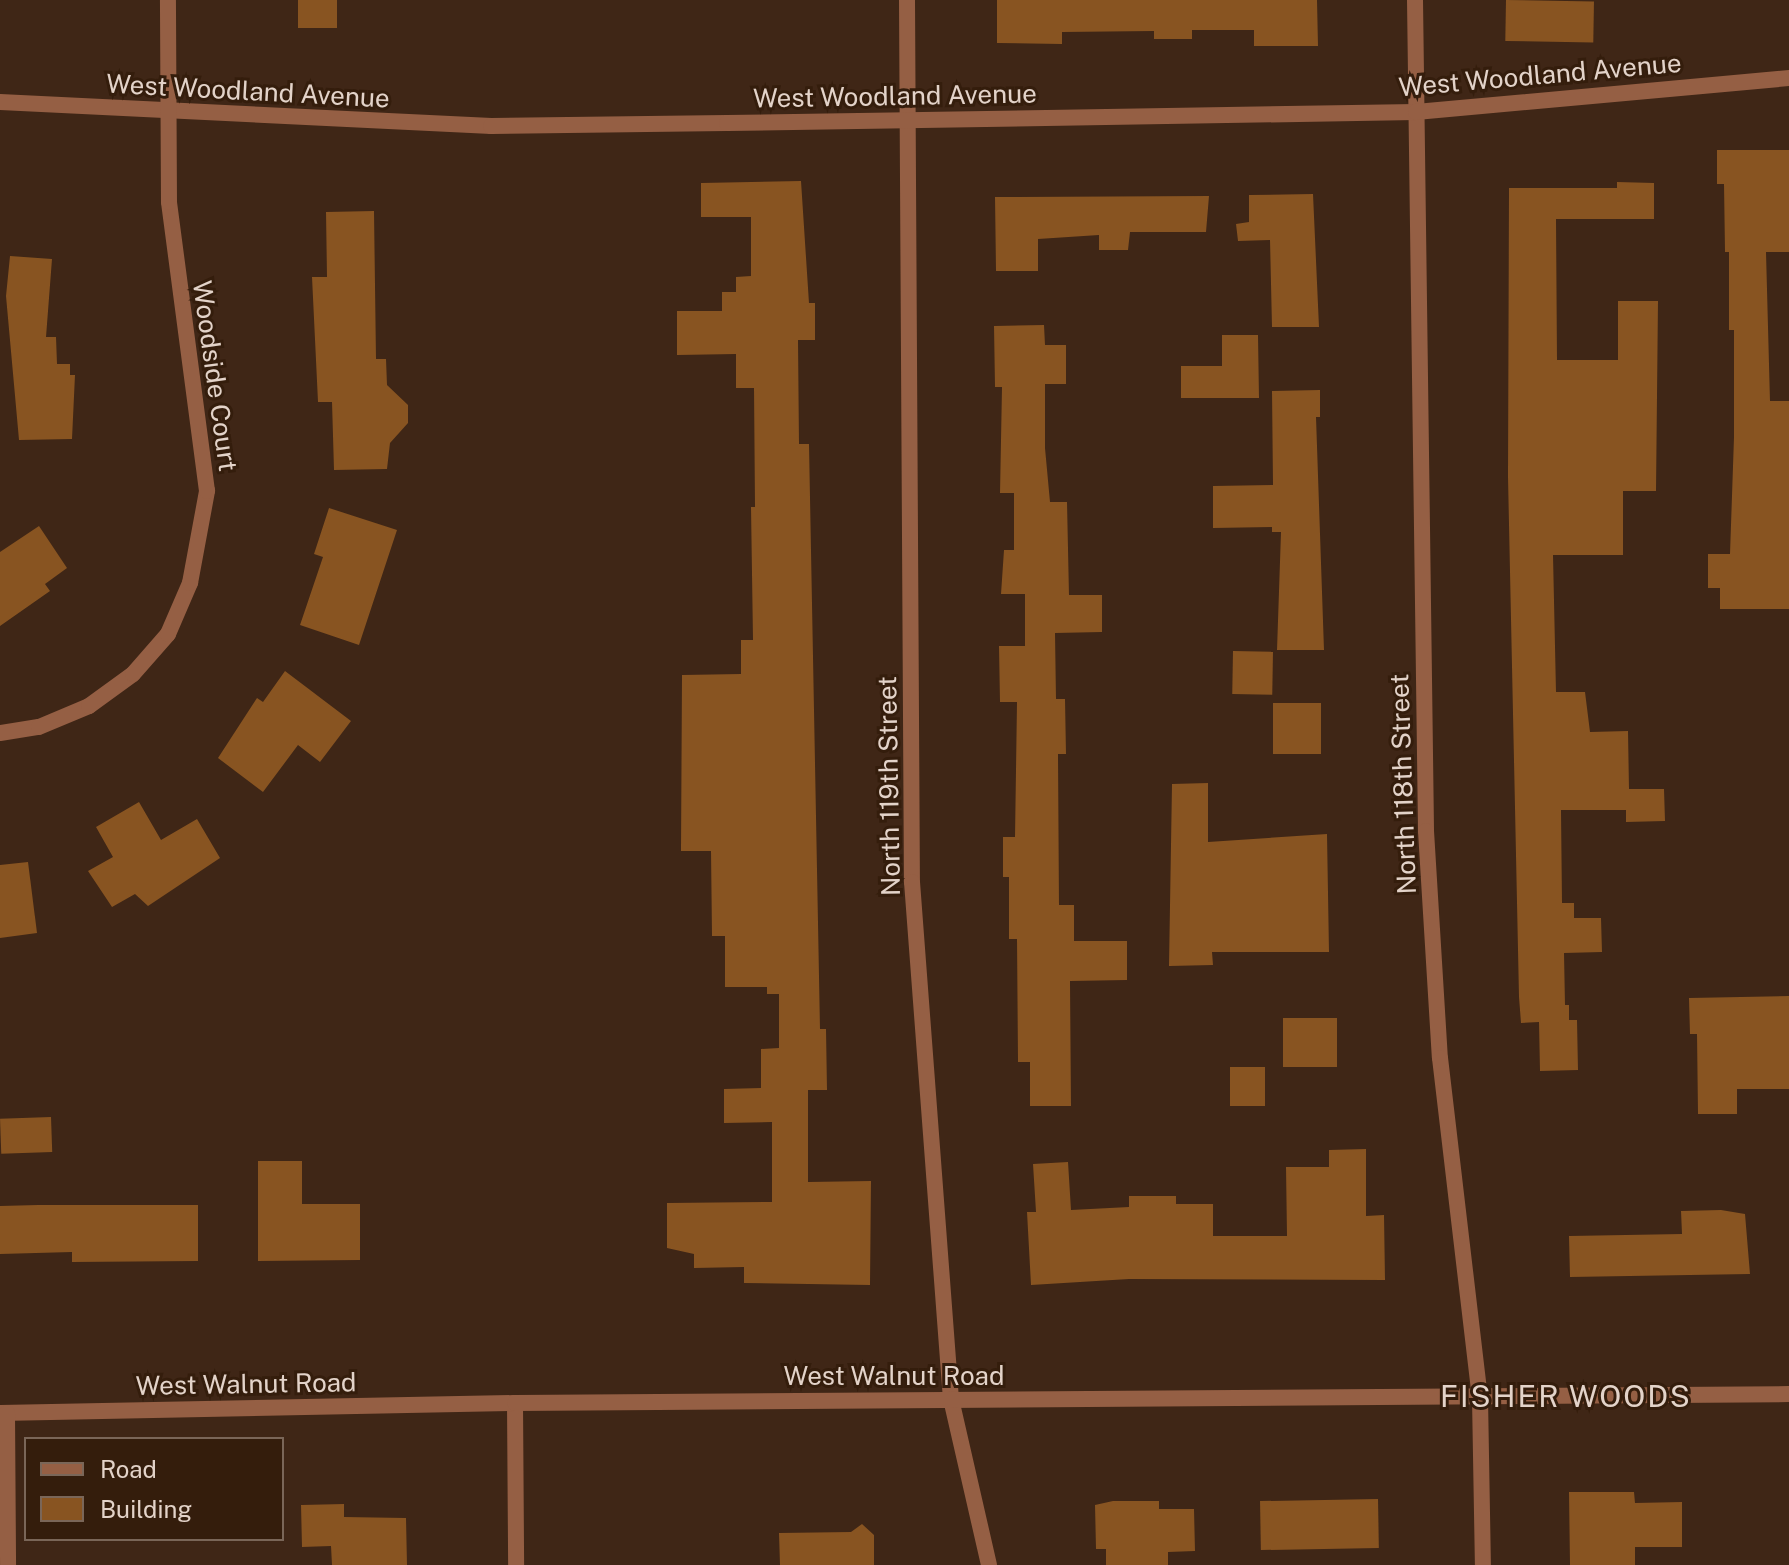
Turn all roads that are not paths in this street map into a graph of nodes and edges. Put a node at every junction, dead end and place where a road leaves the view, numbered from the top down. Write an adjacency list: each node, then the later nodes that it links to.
1 (168, 0): 6 (street, Woodside Court)
2 (907, 0): 8 (street, North 119th Street)
3 (1415, 0): 7 (street, North 118th Street)
4 (1789, 78): 7 (street, West Woodland Avenue)
5 (0, 102): 6 (street, West Woodland Avenue)
6 (168, 111): 8 (street, West Woodland Avenue); 9 (street, Woodside Court)
7 (1416, 112): 8 (street, West Woodland Avenue); 11 (street, North 118th Street)
8 (909, 120): 12 (street, North 119th Street)
9 (0, 733)
10 (1789, 1394): 11 (street, West Walnut Road)
11 (1480, 1398): 12 (street, West Walnut Road); 18 (street, North 118th Street)
12 (951, 1399): 13 (street, West Walnut Road); 17 (street, North 119th Street)
13 (515, 1403): 14 (street, West Walnut Road); 16 (street)
14 (3, 1413): 15 (street)
15 (8, 1565)
16 (516, 1565)
17 (989, 1565)
18 (1483, 1565)

